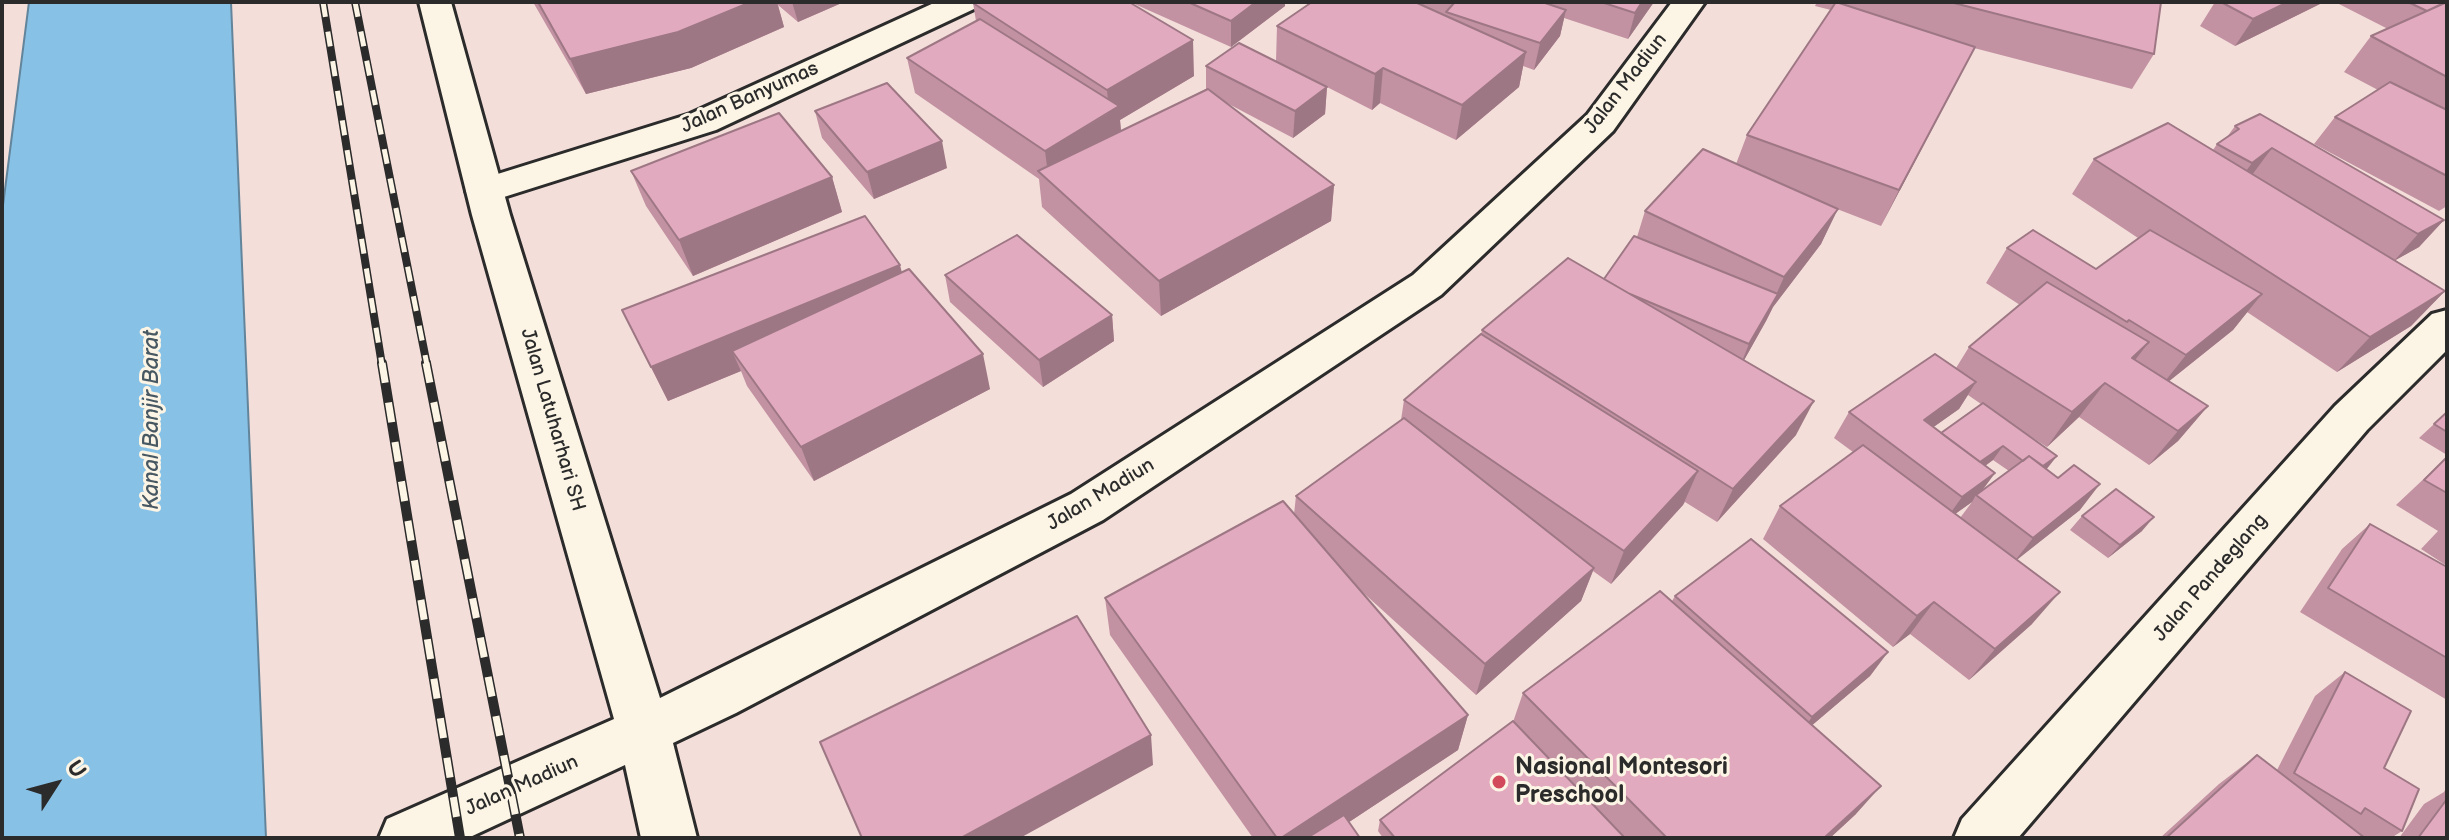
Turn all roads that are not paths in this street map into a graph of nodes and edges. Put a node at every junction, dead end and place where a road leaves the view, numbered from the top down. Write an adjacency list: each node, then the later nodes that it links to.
1 (435, 2): 4 (street, Jalan Latuharhari SH)
2 (963, 2): 4 (street, Jalan Banyumas)
3 (1689, 2): 6 (street, Jalan Madiun)
4 (485, 191): 6 (street, Jalan Latuharhari SH)
5 (2447, 325): 9 (street, Jalan Pandeglang)
6 (644, 731): 7 (street, Jalan Madiun); 8 (street, Jalan Latuharhari SH)
7 (407, 838)
8 (669, 838)
9 (1982, 838)

